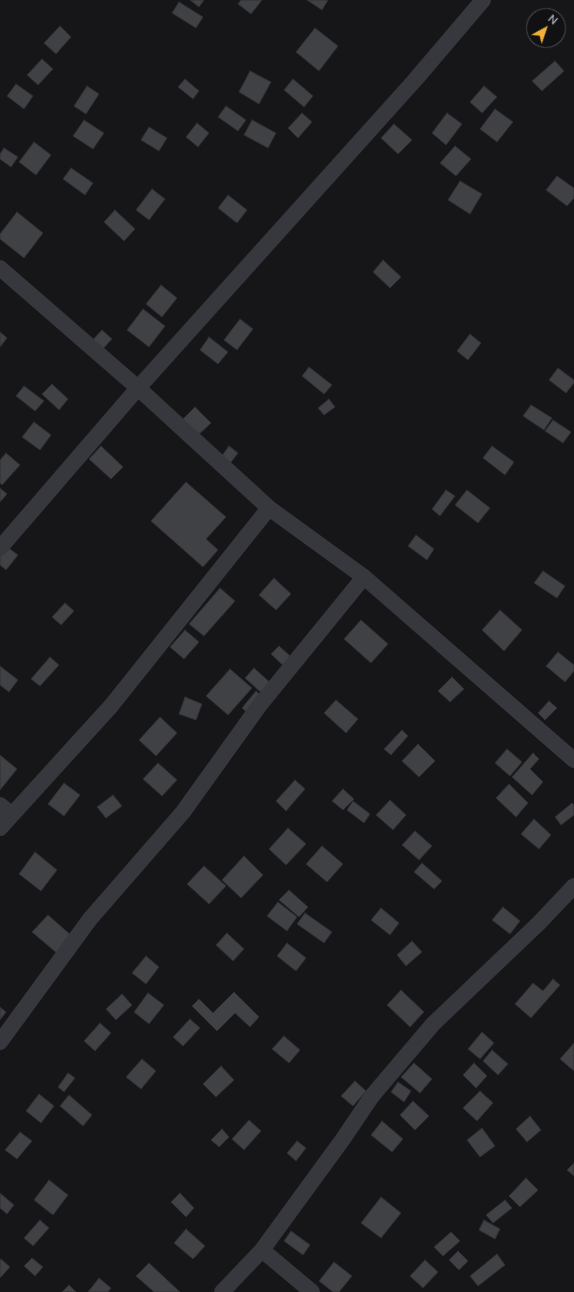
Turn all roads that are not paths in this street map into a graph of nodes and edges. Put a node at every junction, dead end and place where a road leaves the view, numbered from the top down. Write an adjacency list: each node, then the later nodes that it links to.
1 (484, 0): 3 (street)
2 (0, 268): 3 (street)
3 (138, 388): 4 (street); 5 (street)
4 (270, 508): 6 (street); 9 (street)
5 (0, 548)
6 (364, 577): 7 (street); 12 (street)
7 (574, 760)
8 (0, 805): 9 (street)
9 (12, 815): 10 (street)
10 (0, 828)
11 (574, 886): 13 (street)
12 (0, 1042)
13 (262, 1250): 14 (street); 15 (street)
14 (222, 1292)
15 (312, 1292)

